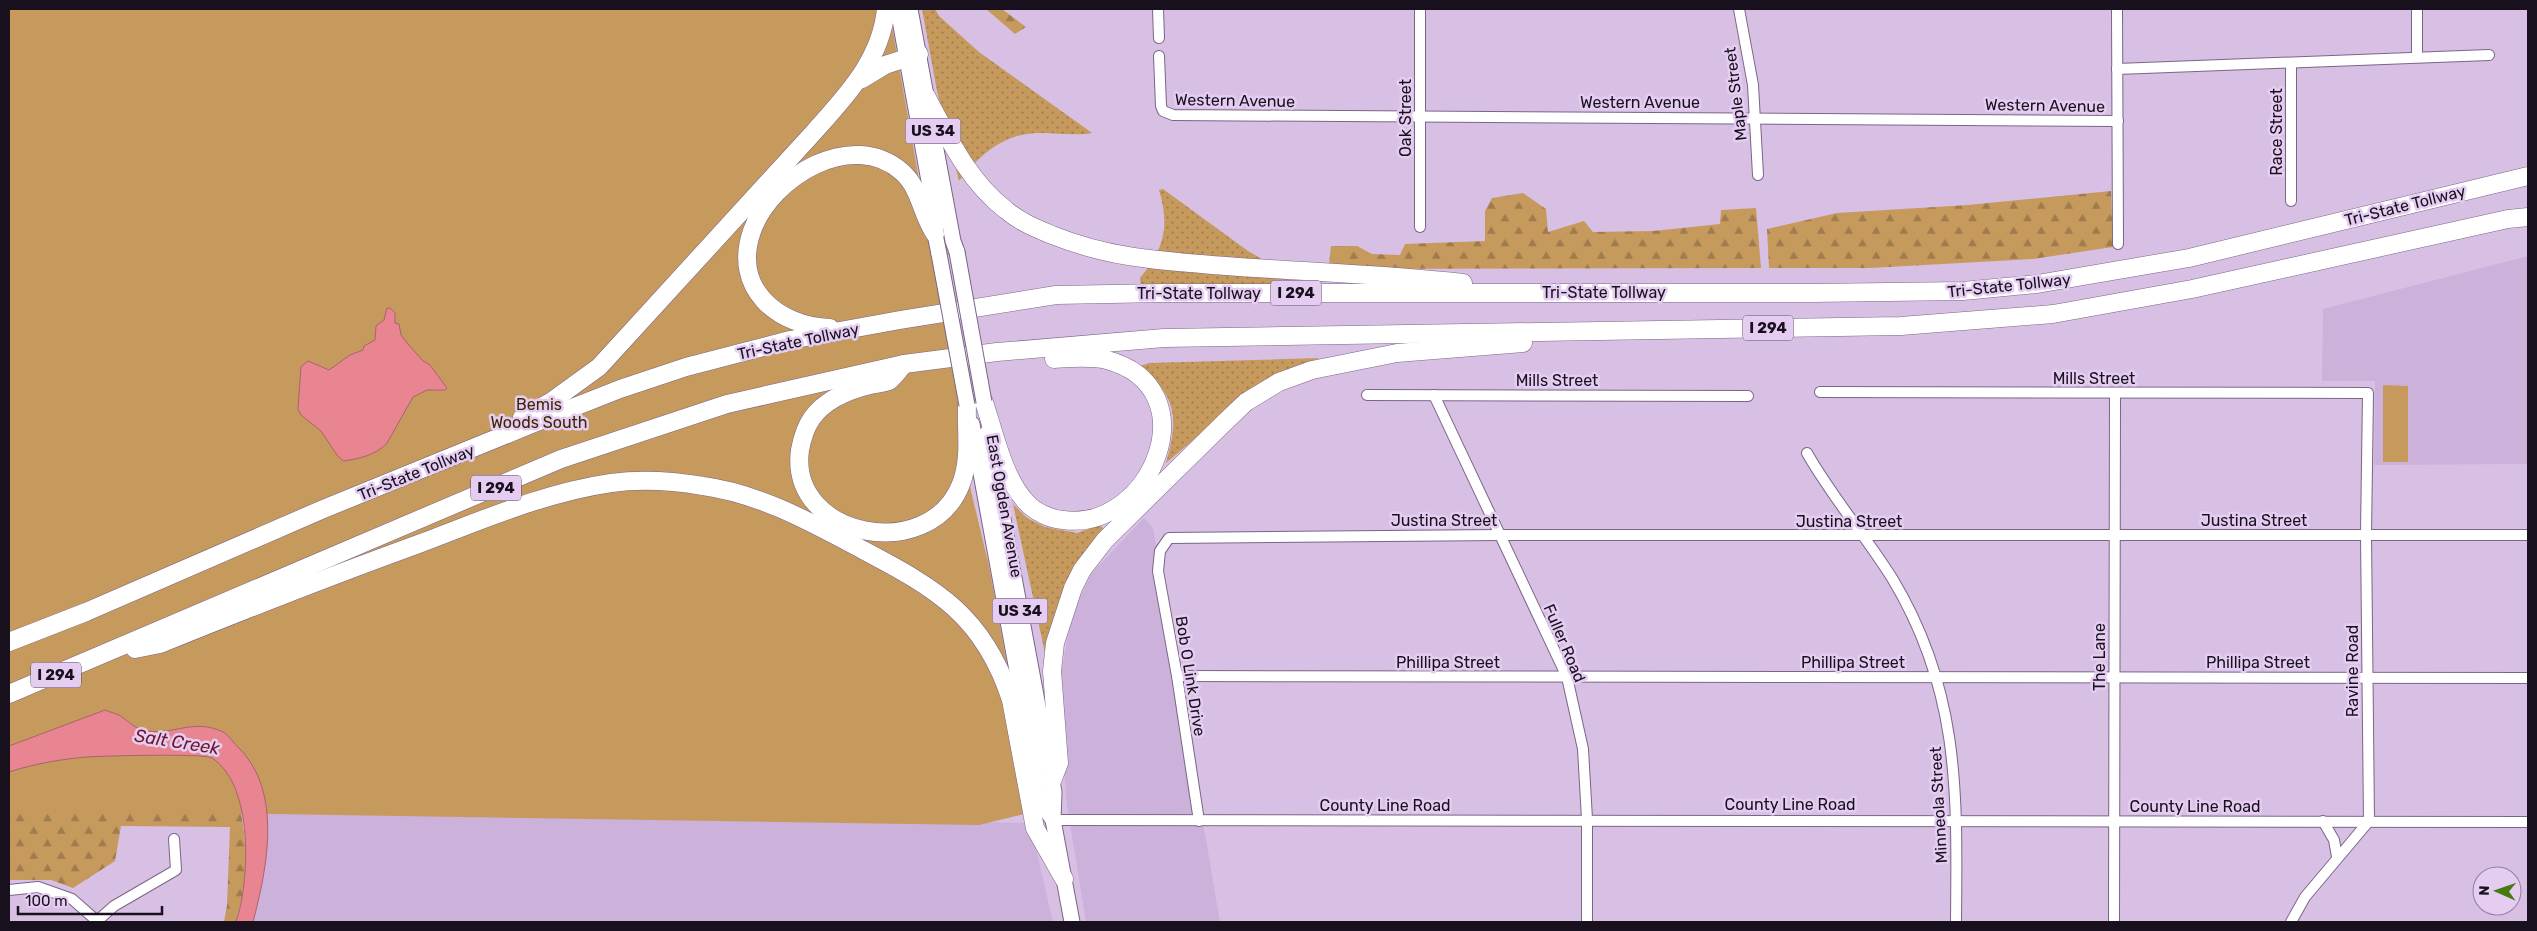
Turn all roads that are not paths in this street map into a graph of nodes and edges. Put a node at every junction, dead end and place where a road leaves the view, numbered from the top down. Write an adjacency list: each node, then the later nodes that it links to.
1 (886, 9): 16 (highway)
2 (898, 9): 10 (main road, US 34)
3 (910, 9): 10 (main road, US 34)
4 (1158, 9): 9 (street)
5 (1420, 9): 18 (street, Oak Street)
6 (1738, 9): 19 (street, Maple Street)
7 (2117, 9): 15 (street)
8 (2417, 9): 13 (street)
9 (1159, 38)
10 (913, 55): 16 (highway); 17 (main road, US 34); 26 (main road, US 34)
11 (2489, 55): 13 (street)
12 (1159, 56): 18 (street, Western Avenue)
13 (2417, 57): 14 (street)
14 (2292, 64): 15 (street); 23 (street, Race Street)
15 (2117, 69): 20 (street)
16 (856, 83): 40 (highway)
17 (926, 96): 28 (highway); 39 (main road, East Ogden Avenue / US 34, bridge)
18 (1420, 116): 19 (street, Western Avenue); 25 (street, Oak Street)
19 (1755, 117): 20 (street, Western Avenue); 21 (street, Maple Street)
20 (2118, 121): 27 (street)
21 (1758, 175)
22 (2528, 176): 28 (highway, Tri-State Tollway / I 294)
23 (2292, 201)
24 (2528, 217): 30 (highway, Tri-State Tollway / I 294)
25 (1420, 227)
26 (935, 234): 29 (highway); 39 (main road, East Ogden Avenue / US 34, bridge)
27 (2118, 244)
28 (1536, 292): 29 (highway, Tri-State Tollway / I 294)
29 (900, 320): 40 (highway, Tri-State Tollway / I 294)
30 (1620, 330): 31 (highway, Tri-State Tollway / I 294); 57 (highway)
31 (997, 352): 32 (highway, Tri-State Tollway / I 294); 39 (highway)
32 (904, 364): 39 (highway); 49 (highway, Tri-State Tollway / I 294)
33 (1820, 392): 34 (street, Mills Street)
34 (2115, 392): 35 (street, Mills Street); 44 (street, The Lane)
35 (2368, 393): 42 (street, Ravine Road)
36 (1367, 395): 37 (street, Mills Street)
37 (1434, 395): 38 (street, Mills Street); 43 (street, Fuller Road)
38 (1748, 396)
39 (975, 403): 57 (main road, East Ogden Avenue / US 34); 59 (main road, East Ogden Avenue / US 34)
40 (464, 453): 48 (highway, Tri-State Tollway / I 294)
41 (1806, 453): 46 (street, Minneola Street)
42 (2366, 534): 44 (street, Justina Street); 45 (street, Justina Street); 54 (street, Ravine Road)
43 (1500, 535): 46 (street, Justina Street); 47 (street, Justina Street); 51 (street, Fuller Road)
44 (2114, 535): 46 (street, Justina Street); 53 (street, The Lane)
45 (2528, 535)
46 (1863, 536): 52 (street, Minneola Street)
47 (1169, 538): 50 (street, Bob O Link Drive)
48 (9, 642)
49 (102, 655): 56 (highway, Tri-State Tollway / I 294); 68 (highway)
50 (1178, 676): 51 (street, Phillipa Street); 62 (street, Bob O Link Drive)
51 (1567, 677): 52 (street, Phillipa Street); 58 (street, Fuller Road)
52 (1936, 677): 53 (street, Phillipa Street); 60 (street, Minneola Street)
53 (2115, 677): 54 (street, Phillipa Street); 61 (street, The Lane)
54 (2367, 677): 55 (street, Phillipa Street); 64 (street, Ravine Road)
55 (2528, 678)
56 (9, 694)
57 (1052, 781): 59 (main road, East Ogden Avenue / US 34)
58 (1587, 819): 60 (street, County Line Road); 62 (street, County Line Road); 72 (street, Fuller Road)
59 (1052, 820): 62 (street, County Line Road); 68 (main road, East Ogden Avenue / US 34)
60 (1957, 820): 61 (street, County Line Road); 73 (street, Minneola Street)
61 (2114, 820): 63 (street, County Line Road); 74 (street, The Lane)
62 (1199, 821)
63 (2323, 821): 64 (street, County Line Road); 67 (street)
64 (2369, 821): 65 (street, County Line Road); 67 (street)
65 (2528, 822)
66 (174, 839): 70 (street)
67 (2337, 857): 75 (street)
68 (1064, 879): 71 (main road, East Ogden Avenue / US 34)
69 (9, 890): 70 (street)
70 (97, 922)
71 (1072, 922)
72 (1587, 922)
73 (1956, 922)
74 (2114, 922)
75 (2291, 922)

